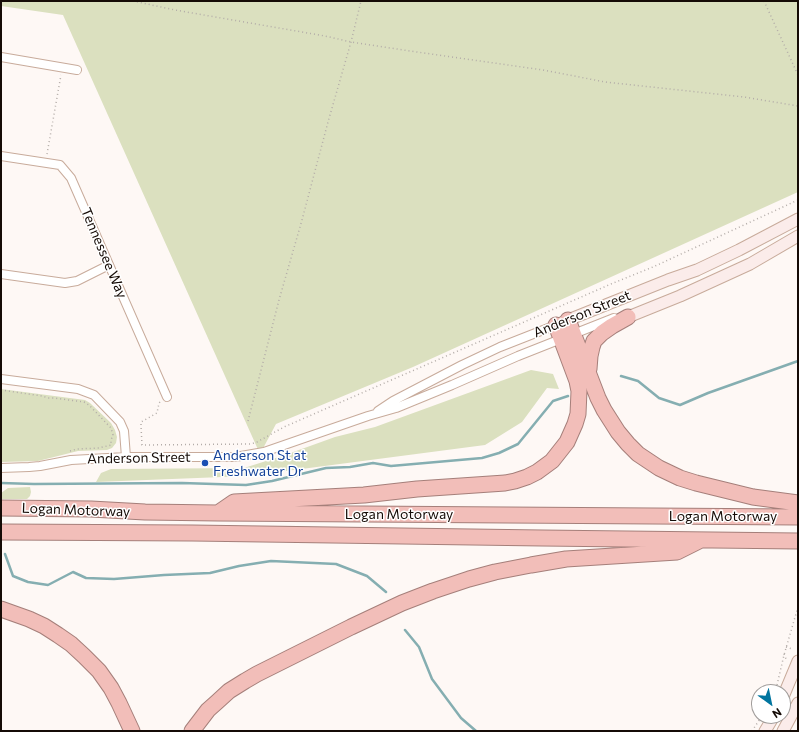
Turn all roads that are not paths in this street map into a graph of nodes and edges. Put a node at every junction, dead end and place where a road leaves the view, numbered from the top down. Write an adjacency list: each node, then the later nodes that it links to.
1 (1, 57): 2 (street)
2 (77, 70)
3 (1, 156): 6 (street, Tennessee Way)
4 (798, 219): 9 (main road, Anderson Street)
5 (798, 236): 8 (main road, Anderson Street)
6 (109, 265): 7 (street); 12 (street, Tennessee Way)
7 (1, 274)
8 (628, 317): 9 (street, Anderson Street); 10 (highway)
9 (565, 329): 10 (highway); 13 (street, Anderson Street); 13 (street, Anderson Street); 18 (highway)
10 (588, 372): 16 (highway)
11 (1, 380): 14 (street)
12 (167, 398)
13 (368, 416): 14 (street, Anderson Street)
14 (126, 457): 15 (street, Anderson Street)
15 (1, 468)
16 (798, 503)
17 (1, 508): 18 (highway, Logan Motorway)
18 (218, 513): 19 (highway, Logan Motorway)
19 (798, 516)
20 (1, 532): 21 (highway, Logan Motorway)
21 (702, 540): 22 (highway, Logan Motorway); 28 (highway)
22 (798, 541)
23 (1, 609): 27 (highway)
24 (798, 661): 25 (main road)
25 (785, 684)
26 (798, 703): 29 (main road)
27 (132, 731)
28 (192, 731)
29 (783, 731)

